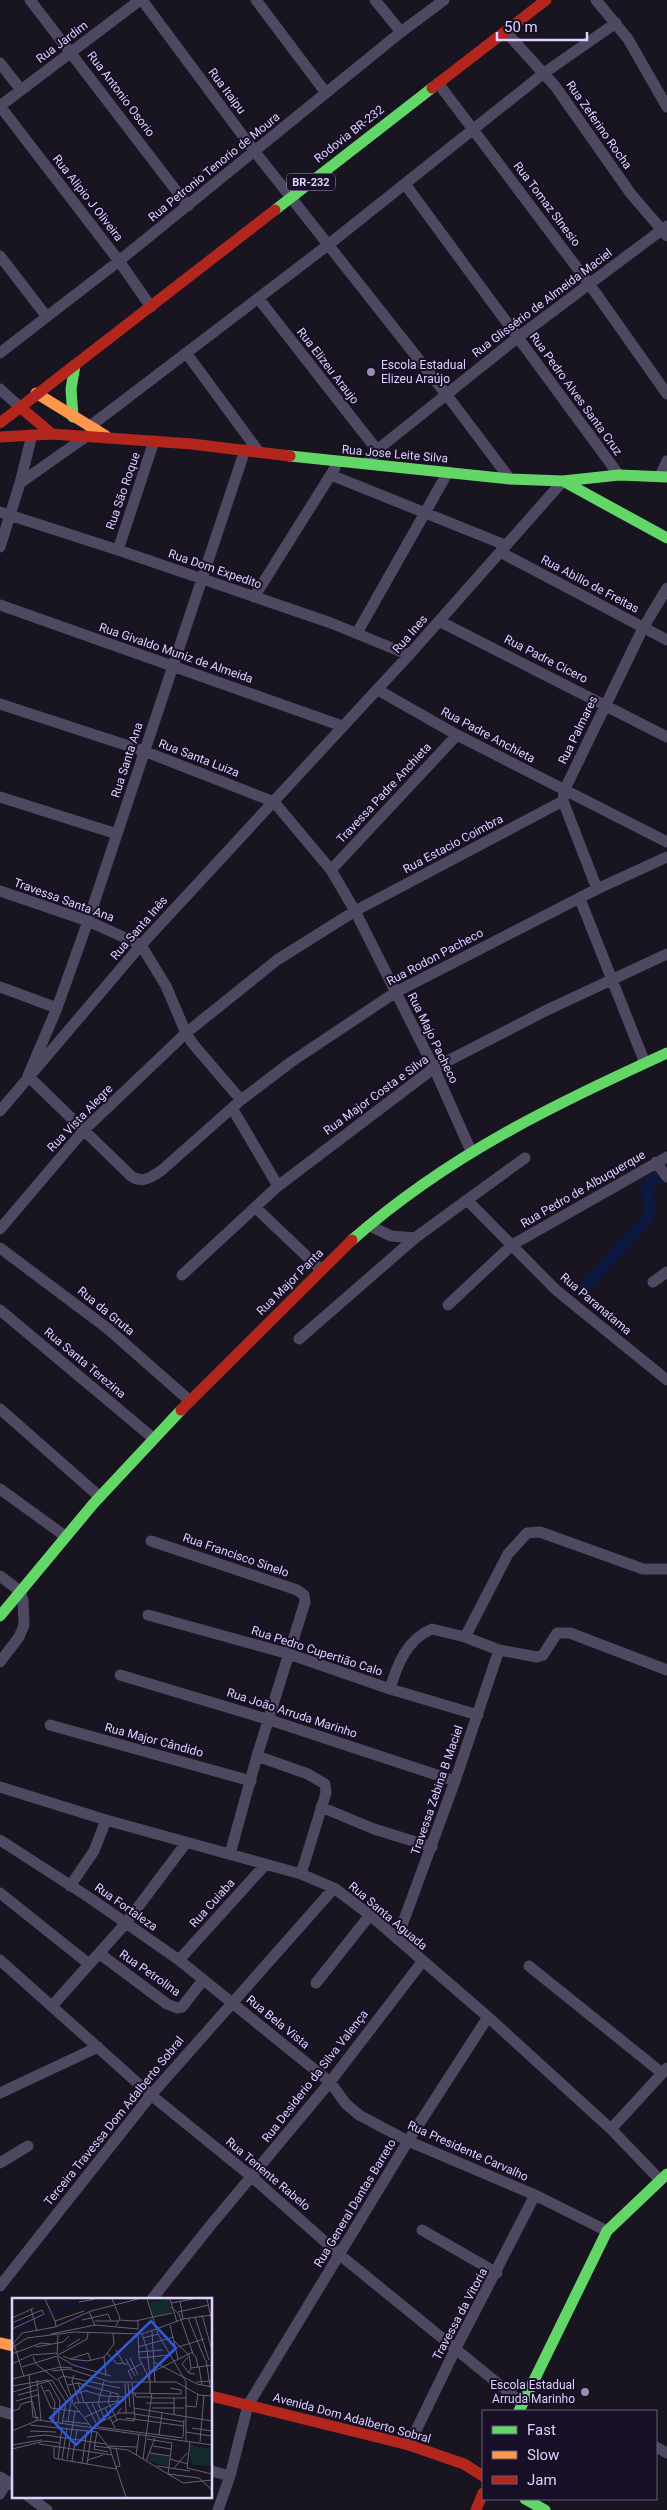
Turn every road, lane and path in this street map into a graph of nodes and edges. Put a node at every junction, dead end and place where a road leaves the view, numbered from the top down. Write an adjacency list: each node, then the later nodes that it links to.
1 (30, 0): 11 (street, Rua Antonio Osorio)
2 (141, 0): 11 (street, Rua Jardim); 20 (street, Rua Itaipu)
3 (256, 0): 16 (street)
4 (375, 0): 9 (street)
5 (444, 0): 9 (street, Rua Petronio Tenorio de Moura)
6 (546, 0): 10 (main road, Rodovia BR-232 / BR-232)
7 (596, 0): 8 (street)
8 (616, 23): 13 (street); 18 (street)
9 (401, 32): 16 (street, Rua Petronio Tenorio de Moura)
10 (506, 32): 13 (street, Rua Zeferino Rocha); 14 (main road, Rodovia BR-232 / BR-232)
11 (71, 52): 15 (street, Rua Jardim); 23 (street, Rua Antonio Osorio)
12 (0, 63): 15 (street)
13 (544, 72): 19 (street); 24 (street, Rua Zeferino Rocha)
14 (438, 83): 19 (street, Rua Tomaz SInesio); 22 (main road, Rodovia BR-232 / BR-232)
15 (21, 90): 17 (street, Rua Jardim)
16 (326, 93): 20 (street, Rua Petronio Tenorio de Moura)
17 (0, 106): 27 (street, Rua Alipio J Oliveira)
18 (667, 107)
19 (473, 129): 21 (street); 28 (street, Rua Tomaz SInesio)
20 (255, 152): 22 (street, Rua Itaipu); 23 (street, Rua Petronio Tenorio de Moura)
21 (405, 184): 25 (street); 32 (street, Rua Pedro Alves Santa Cruz)
22 (291, 197): 25 (street, Rua Itaipu); 30 (main road, Rodovia BR-232 / BR-232)
23 (188, 206): 27 (street, Rua Petronio Tenorio de Moura)
24 (665, 231): 28 (street, Rua Glissério de Almeida Maciel)
25 (328, 245): 29 (street); 38 (street, Rua Itaipu)
26 (0, 256): 31 (street)
27 (119, 262): 30 (street, Rua Alipio J Oliveira); 31 (street, Rua Petronio Tenorio de Moura)
28 (590, 285): 32 (street, Rua Glissério de Almeida Maciel); 39 (street, Rua Tomaz SInesio)
29 (258, 298): 34 (street); 49 (street, Rua Elizeu Araujo)
30 (151, 307): 35 (main road, Rodovia BR-232 / BR-232)
31 (47, 317): 33 (street, Rua Petronio Tenorio de Moura)
32 (517, 338): 38 (street, Rua Glissério de Almeida Maciel); 56 (street, Rua Pedro Alves Santa Cruz)
33 (0, 353)
34 (187, 354): 43 (street); 50 (street)
35 (75, 365): 37 (main road, BR-232); 41 (main road)
36 (0, 389): 40 (street)
37 (36, 393): 40 (main road, BR-232); 41 (main road, Rua Jose Leite Silva)
38 (446, 394): 49 (street, Rua Glissério de Almeida Maciel); 58 (street, Rua Itaipu)
39 (667, 394)
40 (20, 407): 42 (main road, BR-232); 44 (main road)
41 (73, 417): 43 (main road, Rua Jose Leite Silva)
42 (0, 423)
43 (87, 433): 44 (main road, Rua Jose Leite Silva); 47 (main road, Rua Jose Leite Silva); 60 (street)
44 (52, 434): 45 (main road, Rua Jose Leite Silva)
45 (32, 436): 46 (main road, Rua Jose Leite Silva); 60 (street)
46 (0, 438)
47 (154, 441): 48 (main road, Rua Jose Leite Silva); 66 (street, Rua São Roque)
48 (245, 450): 50 (main road, Rua Jose Leite Silva); 67 (street, Rua Santa Ana)
49 (377, 450): 53 (street, Rua Glissério de Almeida Maciel)
50 (259, 452): 52 (main road, Rua Jose Leite Silva)
51 (667, 461): 57 (street)
52 (338, 462): 53 (main road, Rua Jose Leite Silva); 55 (street)
53 (368, 463): 54 (main road, Rua Jose Leite Silva)
54 (448, 472): 58 (main road, Rua Jose Leite Silva); 61 (street)
55 (331, 475): 61 (street, Rua Abilio de Freitas); 69 (street)
56 (619, 475): 57 (main road); 59 (main road)
57 (664, 476)
58 (510, 479): 59 (main road, Rua Jose Leite Silva)
59 (563, 481): 63 (main road, Rua Jose Leite Silva); 65 (street, Rua Ines)
60 (20, 483): 62 (street)
61 (427, 513): 65 (street, Rua Abilio de Freitas); 73 (street)
62 (5, 514): 64 (street); 66 (street, Rua Dom Expedito)
63 (667, 538)
64 (0, 547)
65 (502, 548): 71 (street, Rua Ines); 72 (street, Rua Abilio de Freitas)
66 (118, 550): 67 (street, Rua Dom Expedito)
67 (203, 579): 69 (street, Rua Dom Expedito); 76 (street, Rua Santa Ana)
68 (667, 588): 72 (street, Rua Palmares)
69 (254, 597): 73 (street, Rua Dom Expedito)
70 (0, 605): 76 (street, Rua Givaldo Muniz de Almeida)
71 (439, 621): 75 (street, Rua Ines); 79 (street, Rua Padre Cicero)
72 (643, 628): 74 (street, Rua Abilio de Freitas); 79 (street, Rua Palmares)
73 (357, 633): 75 (street, Rua Dom Expedito)
74 (667, 640)
75 (409, 656): 77 (street, Rua Ines)
76 (173, 666): 80 (street, Rua Givaldo Muniz de Almeida); 83 (street, Rua Santa Ana)
77 (378, 690): 80 (street, Rua Ines); 81 (street, Rua Padre Anchieta)
78 (0, 704): 83 (street, Rua Santa Luiza)
79 (606, 705): 82 (street, Rua Padre Cicero); 84 (street, Rua Palmares)
80 (342, 726): 86 (street, Rua Ines)
81 (457, 735): 84 (street, Rua Padre Anchieta); 90 (street, Travessa Padre Anchieta)
82 (667, 737)
83 (144, 751): 86 (street, Rua Santa Luiza); 87 (street, Rua Santa Ana)
84 (563, 796): 88 (street, Rua Padre Anchieta); 91 (street); 94 (street, Rua Estacio Coimbra)
85 (0, 797): 87 (street)
86 (274, 802): 90 (street); 96 (street, Rua Santa Inês)
87 (117, 834): 95 (street, Rua Santa Ana)
88 (667, 842)
89 (667, 857): 91 (street, Rua Rodon Pacheco)
90 (331, 870): 94 (street)
91 (597, 889): 93 (street, Rua Rodon Pacheco)
92 (0, 891): 95 (street, Travessa Santa Ana)
93 (580, 899): 98 (street); 100 (street, Rua Rodon Pacheco)
94 (355, 911): 100 (street, Rua Majo Pacheco); 102 (street, Rua Estacio Coimbra)
95 (88, 921): 96 (street, Travessa Santa Ana); 101 (street, Rua Santa Ana)
96 (141, 945): 102 (street); 106 (street, Rua Santa Inês)
97 (667, 954): 98 (street, Rua Major Costa e Silva)
98 (613, 980): 104 (street); 105 (street, Rua Major Costa e Silva)
99 (0, 987): 101 (street)
100 (396, 992): 105 (street, Rua Majo Pacheco); 107 (street, Rua Rodon Pacheco)
101 (57, 1008): 106 (street, Rua Santa Ana)
102 (186, 1033): 107 (street); 109 (street, Rua Vista Alegre)
103 (667, 1054): 104 (main road, Rua Major Panta)
104 (645, 1063): 110 (main road, Rua Major Panta)
105 (434, 1068): 110 (street, Rua Majo Pacheco); 113 (street, Rua Major Costa e Silva)
106 (28, 1076): 108 (street, Rua Santa Inês); 109 (street)
107 (237, 1104): 109 (street); 113 (street)
108 (0, 1111)
109 (84, 1130): 117 (street, Rua Vista Alegre)
110 (471, 1152): 116 (main road, Rua Major Panta)
111 (525, 1158): 114 (street)
112 (663, 1166): 119 (street, Rua Pedro de Albuquerque)
113 (278, 1186): 115 (street, Rua Major Costa e Silva)
114 (467, 1200): 118 (street); 119 (street, Rua Paranatama)
115 (256, 1208): 121 (street); 123 (street, Rua Major Costa e Silva)
116 (370, 1226): 118 (street); 121 (main road, Rua Major Panta)
117 (0, 1229)
118 (415, 1238): 127 (street)
119 (512, 1245): 125 (street, Rua Pedro de Albuquerque); 128 (street, Rua Paranatama)
120 (0, 1248): 129 (street, Rua da Gruta)
121 (320, 1269): 129 (main road, Rua Major Panta)
122 (667, 1272): 124 (street)
123 (182, 1275)
124 (653, 1282)
125 (448, 1305)
126 (0, 1310): 131 (street, Rua Santa Terezina)
127 (299, 1339)
128 (667, 1380)
129 (190, 1401): 131 (main road, Rua Major Panta)
130 (0, 1409): 133 (street)
131 (153, 1438): 133 (main road, Rua Major Panta)
132 (0, 1489): 134 (street)
133 (100, 1497): 134 (main road, Rua Major Panta)
134 (66, 1536): 138 (main road, Rua Major Panta)
135 (151, 1541): 143 (street, Rua Francisco Sinelo)
136 (667, 1569): 141 (street)
137 (0, 1576): 138 (street)
138 (20, 1591): 140 (main road, Rua Major Panta); 144 (street)
139 (148, 1615): 143 (street, Rua Pedro Cupertião Calo)
140 (0, 1616)
141 (466, 1637): 142 (street); 147 (street)
142 (499, 1650): 145 (street); 148 (street, Travessa Zebina B Maciel)
143 (289, 1654): 147 (street, Rua Pedro Cupertião Calo); 149 (street)
144 (0, 1662)
145 (667, 1670)
146 (120, 1675): 149 (street, Rua João Arruda Marinho)
147 (390, 1689): 148 (street, Rua Pedro Cupertião Calo)
148 (478, 1715): 153 (street, Travessa Zebina B Maciel)
149 (270, 1720): 151 (street); 153 (street, Rua João Arruda Marinho)
150 (50, 1726): 152 (street, Rua Major Cândido)
151 (257, 1756): 152 (street); 155 (street)
152 (251, 1781): 160 (street)
153 (455, 1781): 159 (street, Travessa Zebina B Maciel)
154 (0, 1787): 156 (street, Rua Santa Aguada)
155 (321, 1807): 159 (street); 162 (street)
156 (106, 1820): 157 (street, Rua Santa Aguada); 163 (street)
157 (186, 1843): 160 (street, Rua Santa Aguada); 167 (street)
158 (1, 1845): 163 (street, Rua Fortaleza)
159 (432, 1847): 168 (street, Travessa Zebina B Maciel)
160 (230, 1854): 161 (street, Rua Santa Aguada)
161 (265, 1864): 162 (street, Rua Santa Aguada); 171 (street, Rua Cuiaba)
162 (301, 1874): 164 (street, Rua Santa Aguada)
163 (70, 1886): 167 (street, Rua Fortaleza)
164 (334, 1888): 166 (street, Rua Santa Aguada); 177 (street, Terceira Travessa Dom Adalberto Sobral)
165 (0, 1893): 173 (street)
166 (370, 1915): 168 (street, Rua Santa Aguada); 176 (street)
167 (126, 1923): 169 (street); 171 (street, Rua Fortaleza)
168 (398, 1940): 172 (street, Rua Santa Aguada)
169 (100, 1954): 173 (street); 175 (street, Rua Petrolina)
170 (0, 1960): 178 (street, Rua Tenente Rabelo)
171 (178, 1960): 175 (street, Rua Fortaleza)
172 (422, 1962): 179 (street, Rua Santa Aguada); 182 (street, Rua Desiderio da Silva Valença)
173 (89, 1964): 178 (street)
174 (529, 1966): 181 (street)
175 (203, 1980): 177 (street, Rua Fortaleza)
176 (316, 1983)
177 (231, 2002): 182 (street, Rua Bela Vista); 184 (street, Terceira Travessa Dom Adalberto Sobral)
178 (52, 2006): 180 (street, Rua Tenente Rabelo)
179 (488, 2017): 185 (street, Rua Santa Aguada); 186 (street, Rua General Dantas Barreto)
180 (98, 2047): 183 (street); 184 (street, Rua Tenente Rabelo)
181 (664, 2070): 185 (street)
182 (330, 2082): 186 (street, Rua Presidente Carvalho); 189 (street, Rua Desiderio da Silva Valença)
183 (0, 2093)
184 (150, 2095): 189 (street, Rua Tenente Rabelo); 196 (street, Terceira Travessa Dom Adalberto Sobral)
185 (611, 2129): 190 (street, Rua Santa Aguada)
186 (408, 2141): 191 (street, Rua Presidente Carvalho); 194 (street, Rua General Dantas Barreto)
187 (28, 2146): 188 (street)
188 (0, 2163)
189 (252, 2177): 194 (street, Rua Tenente Rabelo); 197 (street, Rua Desiderio da Silva Valença)
190 (663, 2177): 193 (main road)
191 (535, 2195): 193 (street, Rua Presidente Carvalho); 195 (street, Travessa da Vitoria)
192 (422, 2230): 195 (street)
193 (607, 2231): 201 (main road)
194 (340, 2254): 198 (street, Rua Tenente Rabelo); 200 (street, Rua General Dantas Barreto)
195 (497, 2273): 198 (street, Travessa da Vitoria)
196 (0, 2286)
197 (153, 2298)
198 (455, 2350): 201 (street, Rua Tenente Rabelo); 202 (street, Travessa da Vitoria)
199 (212, 2396): 200 (main road, Avenida Dom Adalberto Sobral)
200 (248, 2405): 202 (main road, Avenida Dom Adalberto Sobral); 205 (street, Rua General Dantas Barreto)
201 (521, 2407)
202 (410, 2445): 204 (main road, Avenida Dom Adalberto Sobral)
203 (212, 2471): 205 (street)
204 (482, 2475)
205 (230, 2476): 212 (street, Rua General Dantas Barreto)
206 (7, 2481): 207 (street)
207 (0, 2494)
208 (482, 2495): 213 (main road)
209 (31, 2498): 211 (street)
210 (527, 2500): 214 (main road)
211 (47, 2510)
212 (218, 2510)
213 (476, 2510)
214 (545, 2510)

